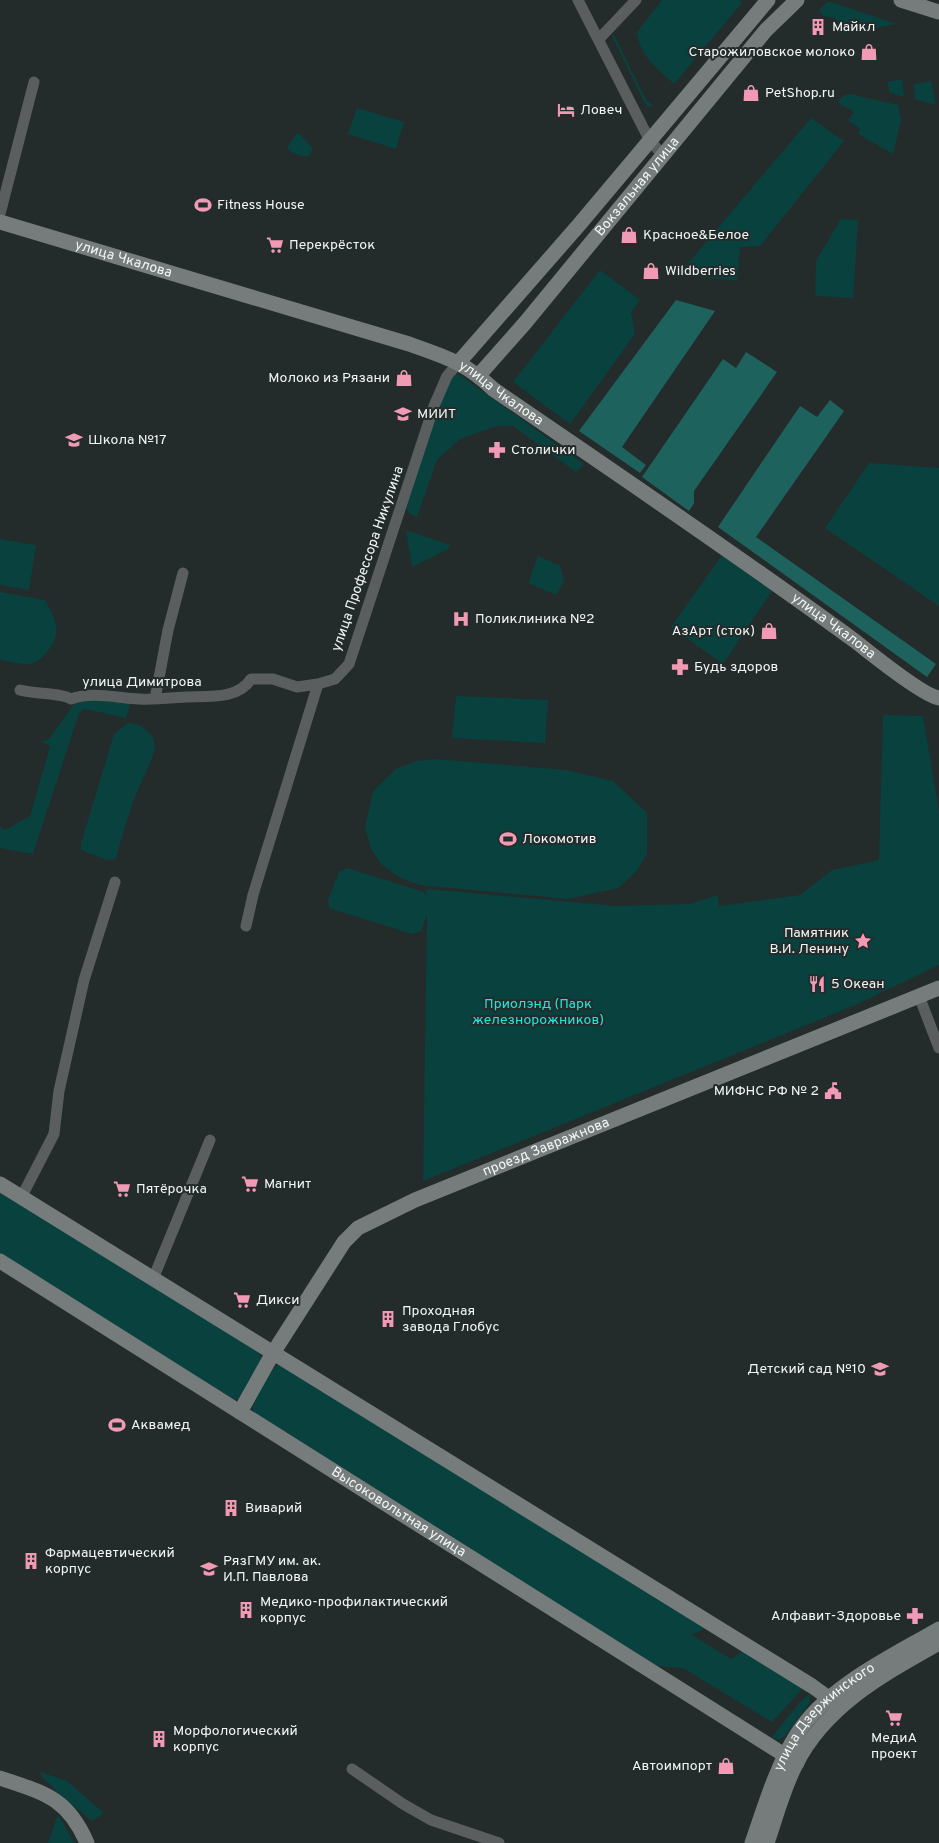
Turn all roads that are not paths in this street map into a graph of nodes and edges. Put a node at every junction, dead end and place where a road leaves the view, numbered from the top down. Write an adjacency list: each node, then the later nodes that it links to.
1 (578, 0): 7 (street)
2 (636, 0): 7 (street)
3 (768, 0): 9 (street, Вокзальная улица)
4 (798, 0): 10 (street, Вокзальная улица)
5 (901, 0): 6 (street)
6 (939, 12)
7 (599, 39): 9 (street)
8 (34, 82): 11 (street)
9 (650, 142): 10 (street); 13 (street, Вокзальная улица)
10 (663, 155): 14 (street, Вокзальная улица)
11 (0, 214)
12 (0, 222): 13 (street, улица Чкалова)
13 (459, 362): 14 (street, улица Чкалова); 16 (street, улица Профессора Никулина)
14 (479, 375): 18 (street, улица Чкалова)
15 (183, 573): 19 (street)
16 (318, 684): 19 (street, улица Димитрова); 21 (street)
17 (20, 690): 19 (street, улица Димитрова)
18 (939, 698)
19 (155, 699)
20 (115, 882): 27 (street)
21 (246, 926)
22 (939, 988): 23 (street, проезд Завражнова)
23 (919, 996): 24 (street); 30 (street, проезд Завражнова)
24 (939, 1048)
25 (210, 1140): 29 (street)
26 (0, 1184): 27 (street)
27 (21, 1198): 29 (street)
28 (0, 1261): 31 (street, Высоковольтная улица)
29 (152, 1279): 30 (street)
30 (273, 1353): 31 (street, проезд Завражнова); 34 (street)
31 (240, 1412): 35 (street, Высоковольтная улица)
32 (939, 1629): 34 (street, улица Дзержинского)
33 (939, 1643): 34 (street, улица Дзержинского)
34 (835, 1702): 35 (street, улица Дзержинского)
35 (791, 1759): 40 (street, улица Дзержинского); 41 (street, улица Дзержинского)
36 (352, 1769): 39 (street)
37 (0, 1778): 38 (street)
38 (87, 1843)
39 (499, 1843)
40 (752, 1843)
41 (767, 1843)

